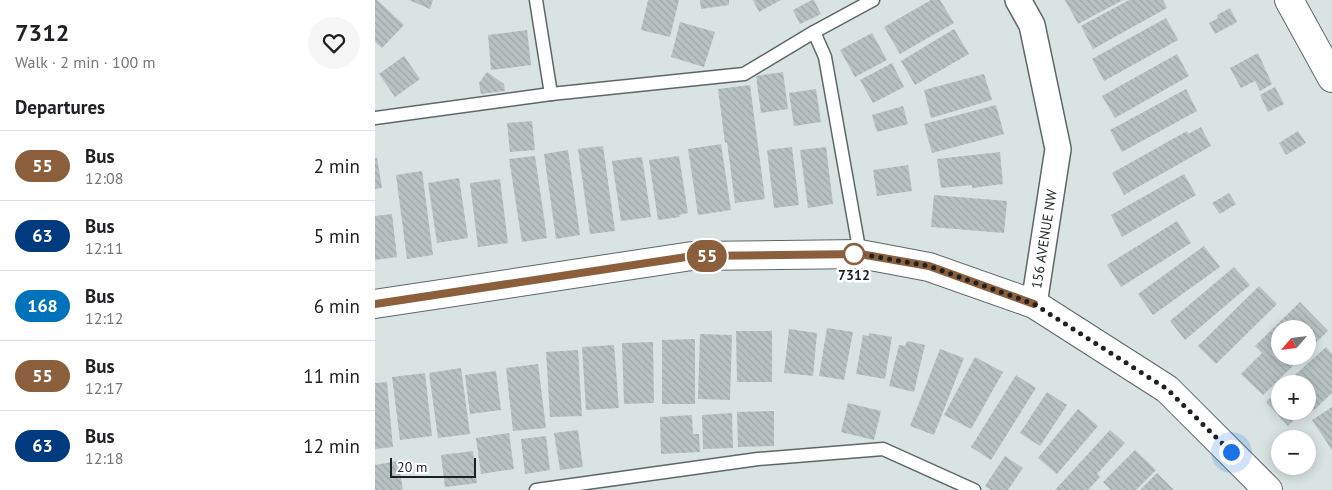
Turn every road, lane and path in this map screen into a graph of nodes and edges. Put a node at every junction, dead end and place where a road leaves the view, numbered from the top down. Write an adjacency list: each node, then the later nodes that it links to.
1 (536, 0): 7 (lane)
2 (873, 0): 5 (lane)
3 (1018, 0): 11 (street, 156 AVENUE NW)
4 (1289, 0): 6 (street)
5 (814, 32): 7 (lane); 9 (lane)
6 (1332, 78)
7 (551, 94): 8 (lane)
8 (375, 118)
9 (860, 254): 10 (street); 11 (street)
10 (375, 304)
11 (1034, 304): 14 (street, 156 AVENUE NW)
12 (536, 490): 13 (lane)
13 (974, 490)
14 (1269, 490)

